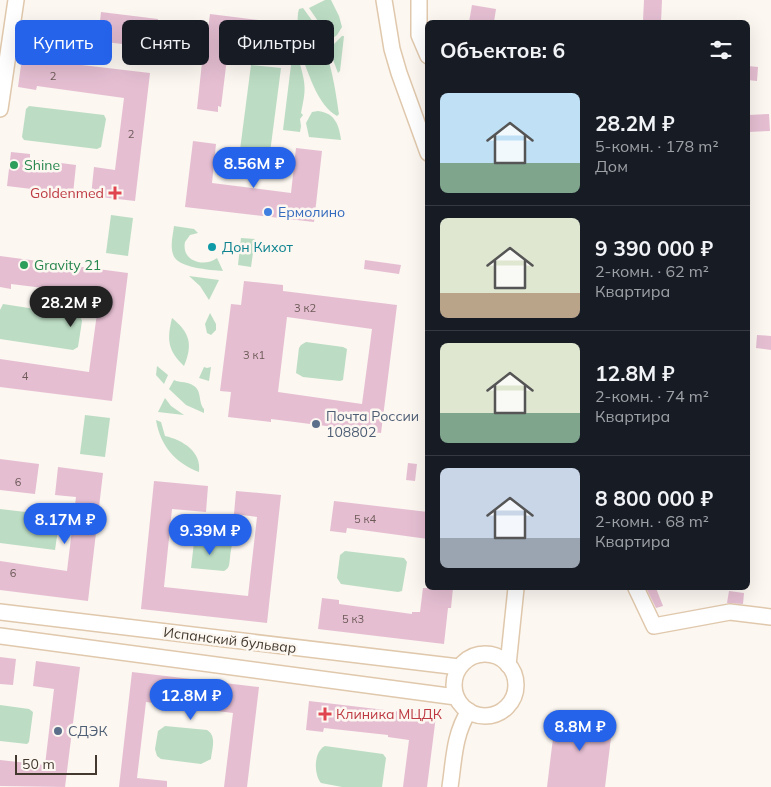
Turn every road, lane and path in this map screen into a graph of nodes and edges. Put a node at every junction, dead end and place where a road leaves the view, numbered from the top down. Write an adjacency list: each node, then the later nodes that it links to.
1 (16, 0): 5 (street)
2 (384, 0): 6 (street)
3 (419, 0): 4 (street)
4 (425, 49)
5 (0, 109)
6 (425, 145)
7 (516, 590): 12 (street)
8 (637, 590): 10 (street)
9 (0, 612): 13 (street, Испанский бульвар)
10 (771, 617)
11 (0, 636): 14 (street, Испанский бульвар)
12 (508, 665): 13 (street); 15 (street)
13 (459, 667): 14 (street)
14 (456, 697): 15 (street)
15 (469, 711): 16 (street)
16 (450, 787)

